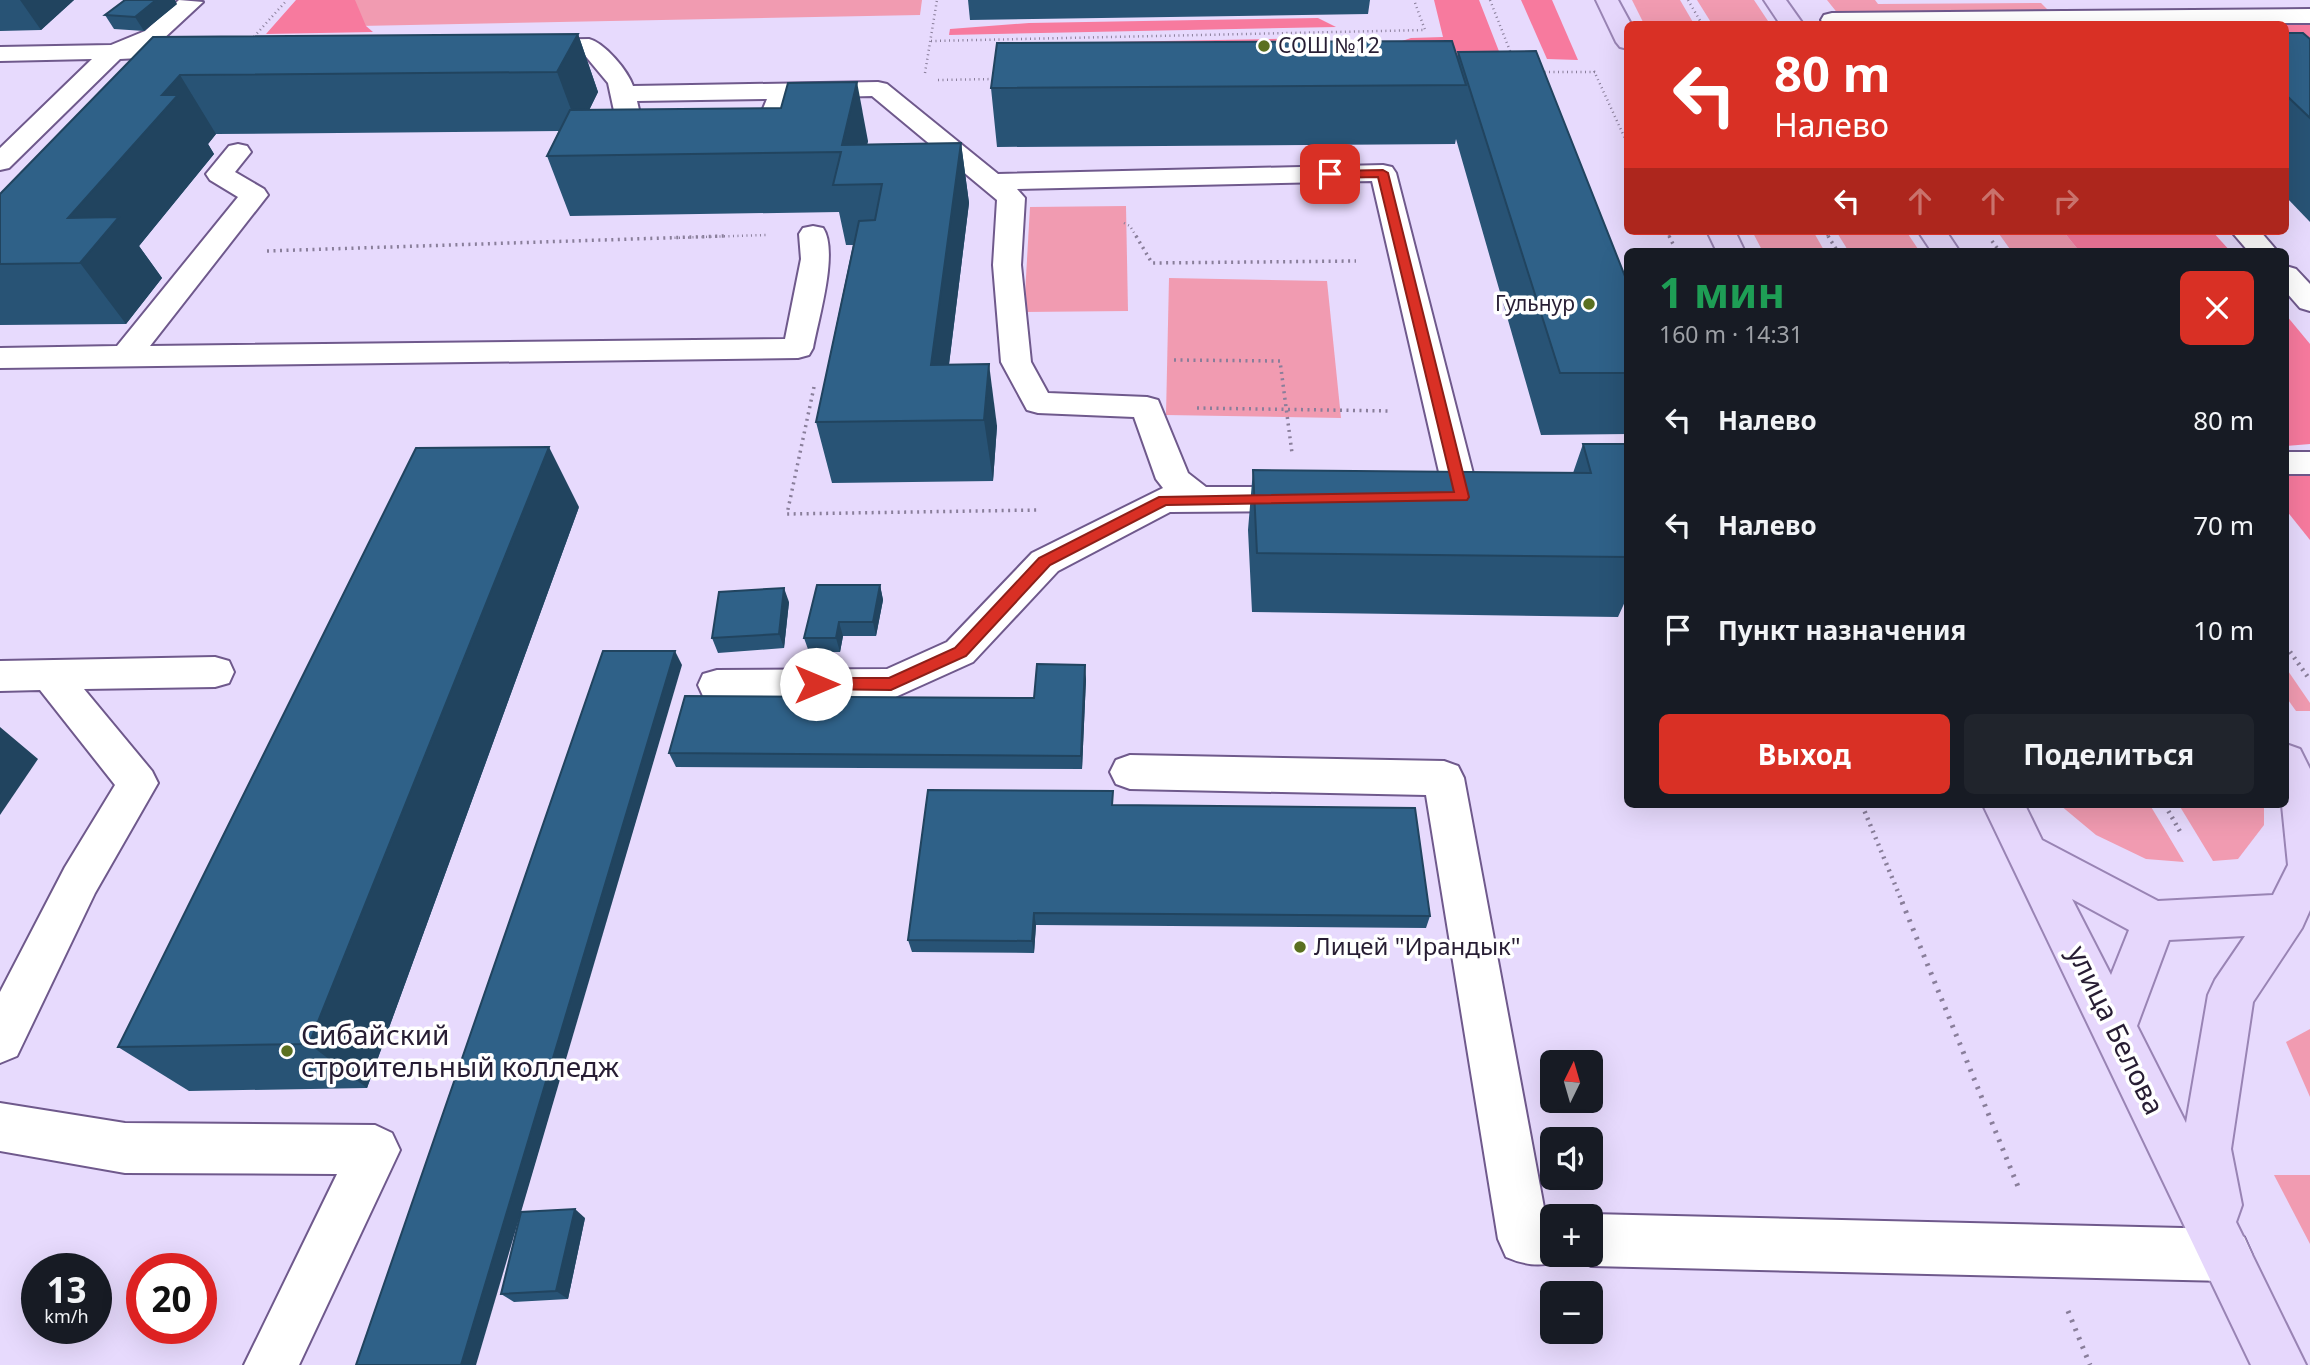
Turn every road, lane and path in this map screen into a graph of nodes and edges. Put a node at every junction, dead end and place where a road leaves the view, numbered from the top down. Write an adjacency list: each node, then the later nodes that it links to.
1 (190, 0): 17 (street)
2 (286, 0): 16 (path)
3 (937, 0): 14 (path)
4 (1414, 0): 14 (path)
5 (1490, 0): 19 (path)
6 (1607, 0): 13 (main road)
7 (1688, 0): 11 (path)
8 (1774, 0): 12 (main road)
9 (2310, 16): 10 (street)
10 (1832, 20)
11 (1700, 21)
12 (1789, 21)
13 (1624, 34)
14 (930, 41): 23 (path)
15 (506, 47): 26 (street)
16 (244, 49): 17 (street)
17 (113, 52): 18 (street); 30 (street)
18 (0, 54)
19 (1514, 61)
20 (1605, 72): 21 (path)
21 (1531, 73)
22 (1006, 79): 23 (path)
23 (923, 80): 24 (path)
24 (878, 89): 25 (street); 32 (street)
25 (782, 91): 26 (street); 27 (street)
26 (622, 94): 28 (street)
27 (723, 146)
28 (673, 147)
29 (238, 152): 39 (street)
30 (0, 162)
31 (1042, 181): 32 (street); 36 (path); 36 (street)
32 (992, 182): 42 (street)
33 (813, 234): 39 (street)
34 (2249, 235): 35 (street)
35 (2260, 248)
36 (1404, 260): 44 (street)
37 (2289, 278): 38 (street)
38 (2310, 302)
39 (126, 356): 40 (street)
40 (0, 358)
41 (1174, 360): 43 (path)
42 (1147, 407): 43 (path); 49 (street)
43 (1286, 409): 44 (path); 48 (path)
44 (1441, 412): 47 (street)
45 (2289, 463): 46 (street)
46 (2310, 463)
47 (1408, 497)
48 (1313, 498): 49 (street)
49 (1199, 499): 55 (street)
50 (2289, 650): 54 (path)
51 (215, 672): 52 (street)
52 (50, 675): 53 (street); 66 (street)
53 (0, 676)
54 (2310, 680)
55 (717, 685)
56 (2289, 768): 63 (main road, улица Белова)
57 (1130, 772): 68 (street)
58 (1863, 808): 70 (path)
59 (2006, 808): 62 (main road, улица Белова)
60 (2167, 808): 61 (path)
61 (2182, 835)
62 (2028, 853): 64 (main road); 65 (main road, улица Белова)
63 (2298, 915): 64 (main road); 71 (main road, улица Белова)
64 (2154, 921): 65 (main road)
65 (2114, 1025): 71 (main road, улица Белова)
66 (0, 1040)
67 (0, 1127): 72 (street)
68 (1540, 1239)
69 (1603, 1240): 70 (street)
70 (2044, 1252): 71 (street); 73 (path)
71 (2226, 1255): 74 (main road, улица Белова)
72 (271, 1365)
73 (2090, 1365)
74 (2279, 1365)

